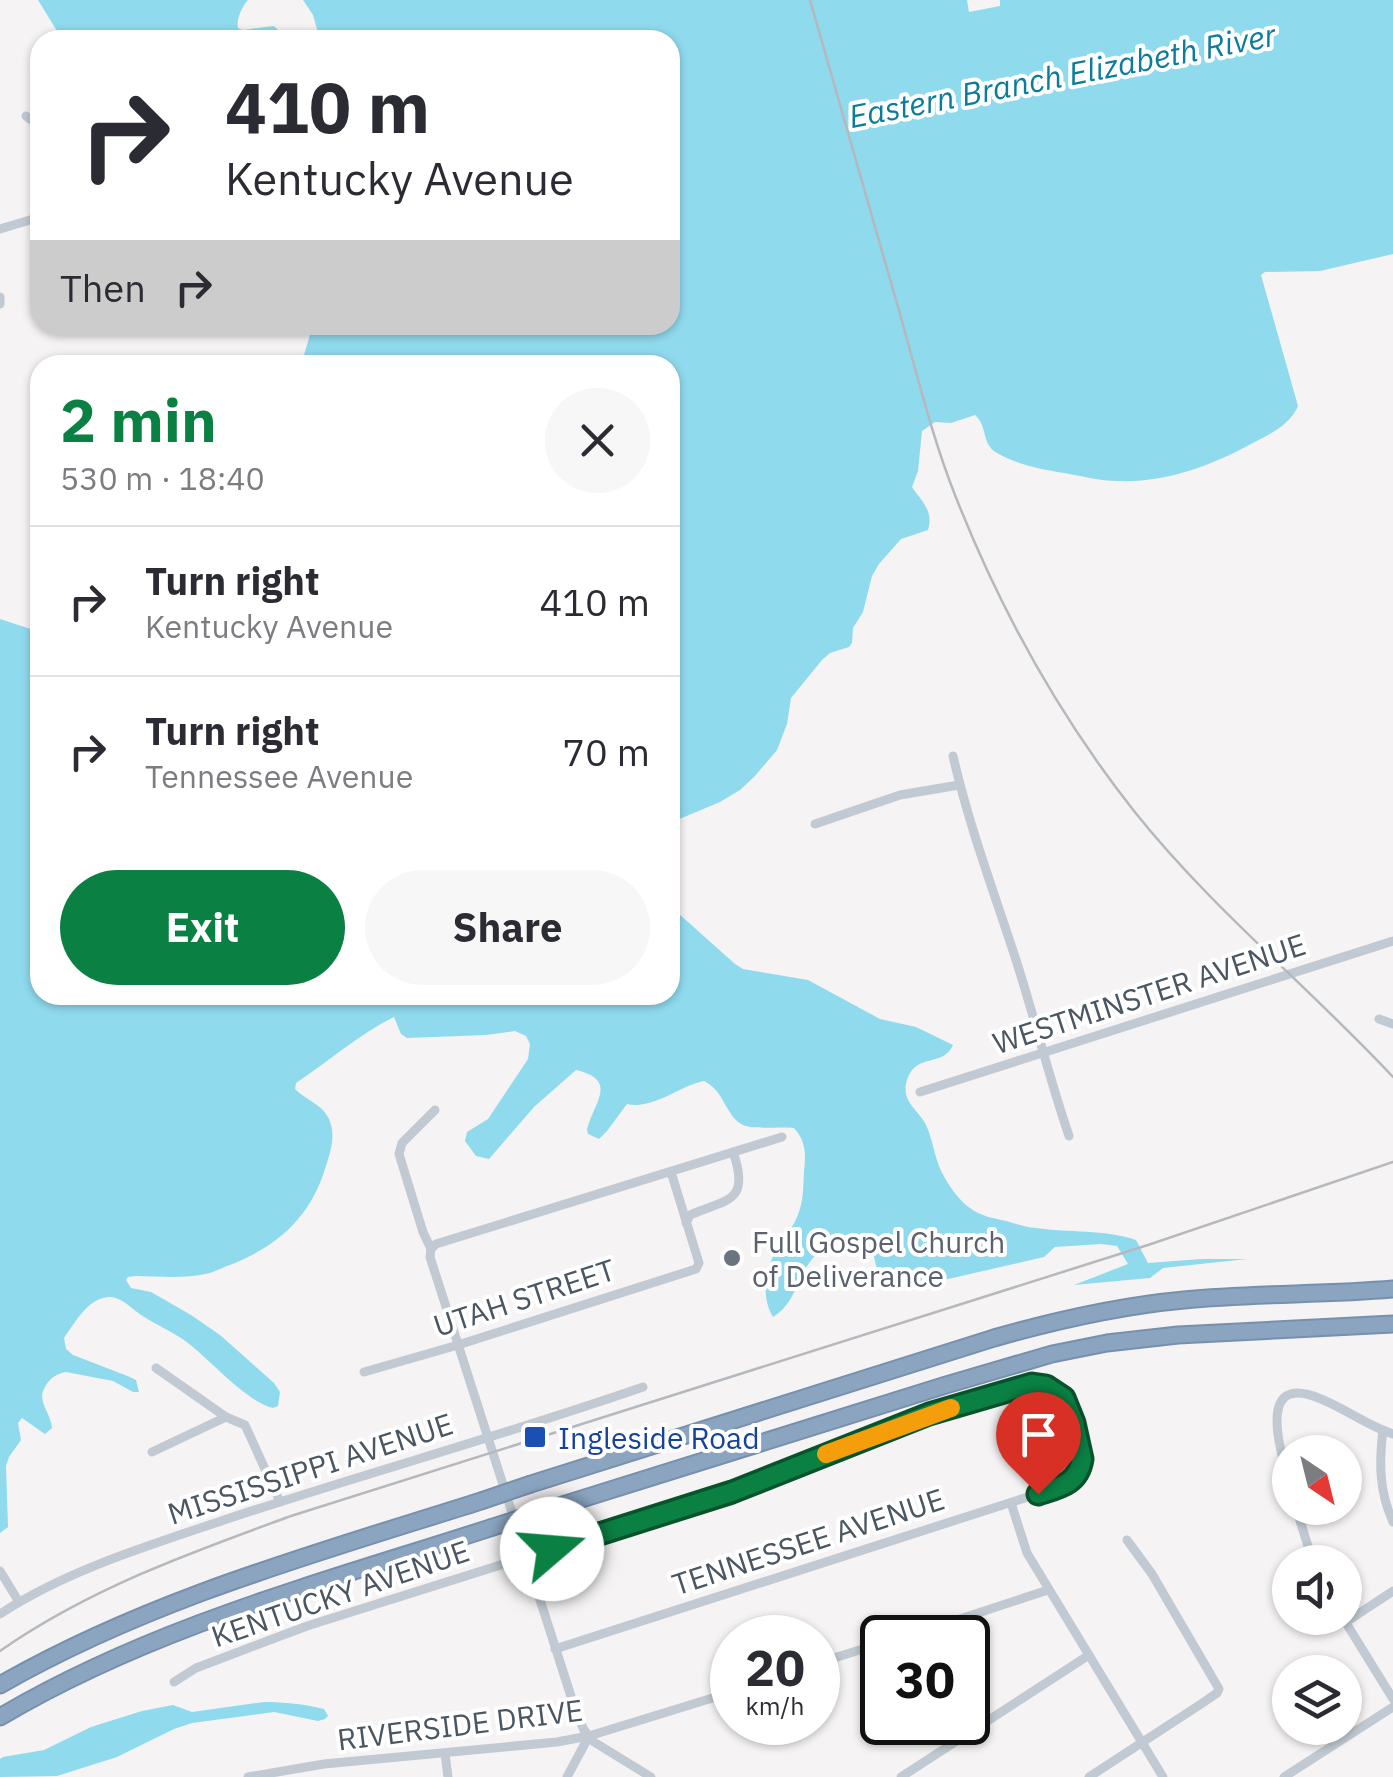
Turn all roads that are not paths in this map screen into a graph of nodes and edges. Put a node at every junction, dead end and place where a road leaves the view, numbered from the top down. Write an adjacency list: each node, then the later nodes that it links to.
1 (26, 116): 2 (street)
2 (30, 119)
3 (30, 220): 4 (street)
4 (0, 229)
5 (953, 756): 6 (street)
6 (960, 784): 7 (street); 11 (street)
7 (816, 824)
8 (1393, 941): 11 (street, WESTMINSTER AVENUE)
9 (1380, 1019): 10 (street)
10 (1393, 1024)
11 (1043, 1052): 12 (street, WESTMINSTER AVENUE); 14 (street)
12 (920, 1092)
13 (434, 1110): 19 (street)
14 (1068, 1136)
15 (782, 1137): 16 (street)
16 (733, 1152): 17 (street); 18 (street)
17 (670, 1172): 18 (street); 19 (street)
18 (686, 1222): 22 (street, UTAH STREET)
19 (432, 1249): 22 (street)
20 (1393, 1288): 48 (highway, bridge)
21 (1393, 1324): 52 (highway, bridge)
22 (458, 1345): 24 (street, UTAH STREET); 30 (street)
23 (156, 1368): 26 (street)
24 (364, 1372)
25 (643, 1387): 30 (street, MISSISSIPPI AVENUE)
26 (226, 1417): 31 (street); 32 (street)
27 (1074, 1423): 33 (street, TENNESSEE AVENUE); 36 (street, KENTUCKY AVENUE)
28 (1388, 1432): 29 (street); 34 (street)
29 (1278, 1435)
30 (488, 1437): 32 (street, MISSISSIPPI AVENUE); 36 (street)
31 (152, 1452)
32 (280, 1502): 40 (street, MISSISSIPPI AVENUE)
33 (1011, 1503): 38 (street); 45 (street, TENNESSEE AVENUE)
34 (1393, 1522)
35 (1127, 1540): 54 (street)
36 (526, 1557): 45 (street); 47 (street, KENTUCKY AVENUE)
37 (0, 1571): 40 (street)
38 (1048, 1590): 43 (street); 46 (street)
39 (1393, 1592): 41 (street)
40 (19, 1602): 42 (street, MISSISSIPPI AVENUE)
41 (1362, 1610)
42 (0, 1614)
43 (972, 1615)
44 (1354, 1635): 49 (street)
45 (555, 1649): 53 (street)
46 (1088, 1655): 54 (street); 62 (street)
47 (174, 1682)
48 (0, 1685)
49 (1393, 1698)
50 (710, 1699): 53 (street, RIVERSIDE DRIVE)
51 (1393, 1706): 65 (street)
52 (0, 1717)
53 (588, 1736): 55 (street, RIVERSIDE DRIVE); 60 (street); 61 (street)
54 (1142, 1742): 63 (street); 64 (street)
55 (445, 1754): 56 (street, RIVERSIDE DRIVE); 59 (street)
56 (344, 1762): 57 (street, RIVERSIDE DRIVE); 58 (street)
57 (248, 1777)
58 (346, 1777)
59 (448, 1777)
60 (567, 1777)
61 (652, 1777)
62 (901, 1777)
63 (1089, 1777)
64 (1163, 1777)
65 (1284, 1777)

